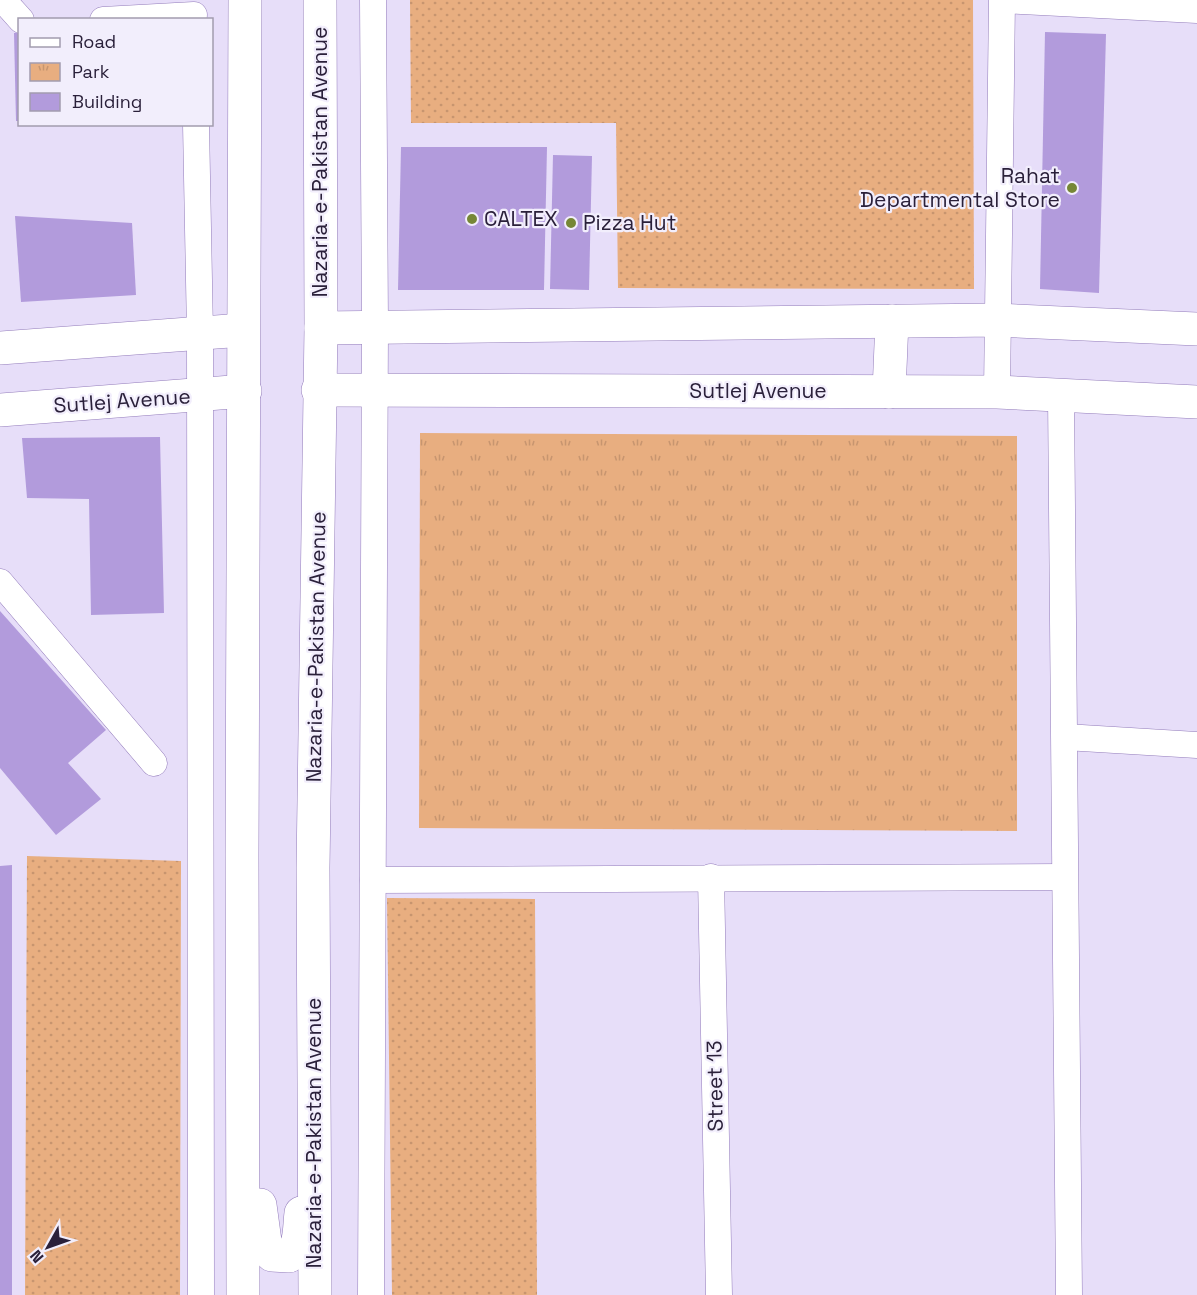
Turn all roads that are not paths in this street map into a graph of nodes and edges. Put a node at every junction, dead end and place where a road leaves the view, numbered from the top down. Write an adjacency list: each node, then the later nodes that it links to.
1 (3, 0): 7 (street)
2 (245, 0): 15 (main road)
3 (320, 0): 13 (main road, Nazaria-e-Pakistan Avenue)
4 (373, 0): 12 (street)
5 (1197, 10): 10 (street)
6 (194, 11): 8 (street)
7 (19, 18)
8 (123, 18)
9 (196, 126): 16 (street)
10 (996, 320): 11 (main road); 14 (main road); 22 (street)
11 (892, 321): 12 (main road); 21 (main road)
12 (375, 326): 13 (main road); 18 (street)
13 (321, 328): 19 (main road, Nazaria-e-Pakistan Avenue)
14 (1197, 329)
15 (243, 330): 16 (main road); 20 (main road)
16 (200, 333): 17 (main road); 23 (street)
17 (0, 348)
18 (373, 389): 19 (main road, Sutlej Avenue); 21 (main road, Sutlej Avenue); 33 (street)
19 (318, 390): 35 (main road, Nazaria-e-Pakistan Avenue)
20 (244, 391): 23 (main road, Sutlej Avenue); 34 (main road)
21 (889, 392): 22 (main road, Sutlej Avenue)
22 (997, 392): 24 (main road, Sutlej Avenue)
23 (198, 396): 26 (main road, Sutlej Avenue); 36 (street)
24 (1061, 396): 25 (main road, Sutlej Avenue); 28 (street)
25 (1197, 402)
26 (0, 410)
27 (0, 582): 30 (street)
28 (1065, 737): 29 (street); 32 (street)
29 (1197, 745)
30 (154, 763)
31 (711, 877): 32 (street); 33 (street); 40 (street, Street 13)
32 (1064, 877): 41 (street)
33 (373, 880): 39 (street)
34 (242, 1063): 35 (main road); 37 (main road)
35 (314, 1086): 38 (main road, Nazaria-e-Pakistan Avenue)
36 (201, 1295)
37 (243, 1295)
38 (315, 1295)
39 (371, 1295)
40 (719, 1295)
41 (1069, 1295)

